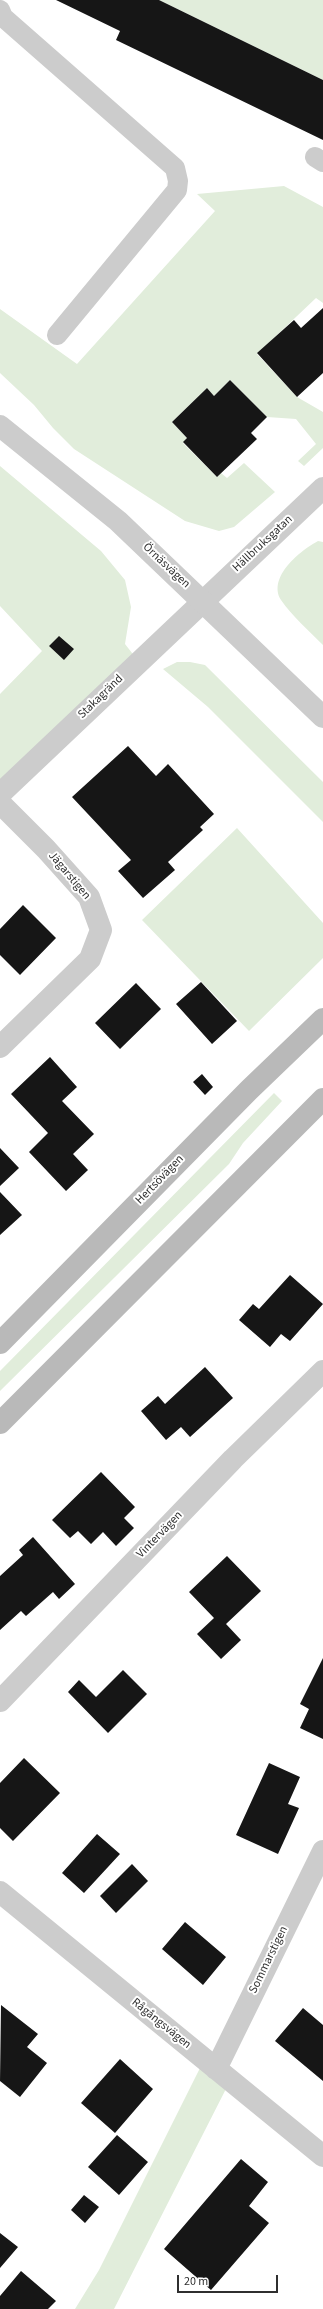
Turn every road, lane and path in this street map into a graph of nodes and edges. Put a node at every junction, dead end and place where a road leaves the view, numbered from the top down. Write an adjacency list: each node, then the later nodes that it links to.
1 (0, 10): 2 (lane)
2 (57, 335)
3 (0, 426): 5 (street, Örnäsvägen)
4 (321, 493): 5 (street, Hällbruksgatan)
5 (202, 601): 6 (street, Örnäsvägen); 7 (street, Stakagränd)
6 (323, 717)
7 (0, 794)
8 (0, 803): 10 (street, Jägarstigen)
9 (323, 1019): 12 (main road, Hertsövägen)
10 (0, 1047)
11 (323, 1099): 14 (main road)
12 (0, 1343)
13 (323, 1371): 15 (street, Vintervägen)
14 (0, 1423)
15 (0, 1701)
16 (323, 1852): 18 (street, Sommarstigen)
17 (0, 1892): 18 (street, Rågångsvägen)
18 (216, 2069): 19 (street, Rågångsvägen)
19 (323, 2156)

